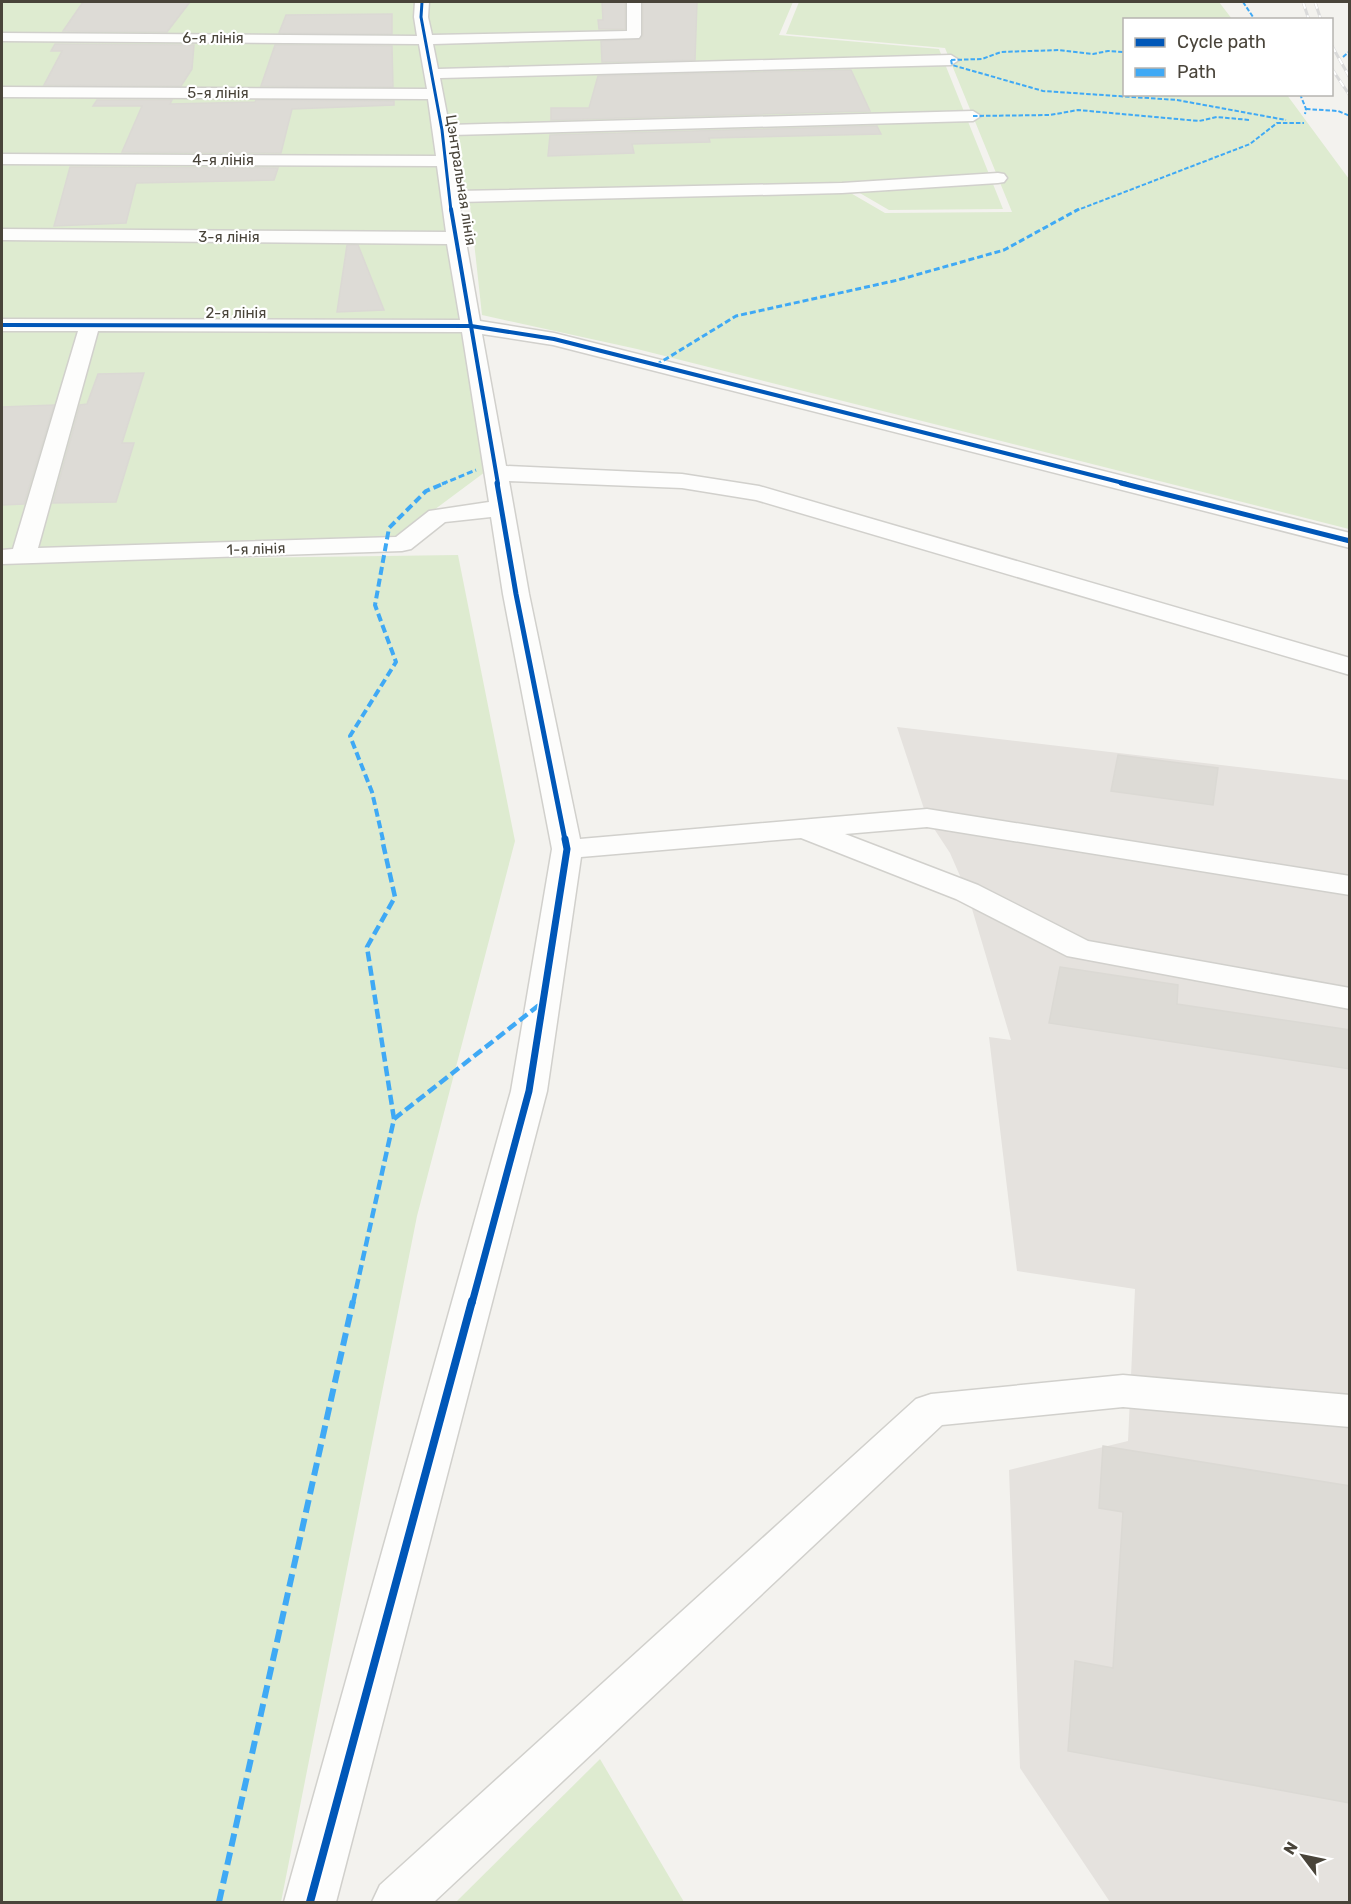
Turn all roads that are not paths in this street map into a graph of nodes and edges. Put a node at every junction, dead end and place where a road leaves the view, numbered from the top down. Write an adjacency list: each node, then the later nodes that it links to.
1 (422, 2): 4 (street, Цэнтральная лінія)
2 (634, 2): 4 (street, 6-я лінія)
3 (2, 37): 4 (street, 6-я лінія)
4 (425, 40): 6 (street, Цэнтральная лінія)
5 (951, 60): 6 (street)
6 (431, 74): 8 (street, Цэнтральная лінія)
7 (2, 92): 8 (street, 5-я лінія)
8 (434, 94): 10 (street, Цэнтральная лінія)
9 (973, 116): 10 (street)
10 (442, 130): 12 (street, Цэнтральная лінія)
11 (2, 159): 12 (street, 4-я лінія)
12 (445, 161): 14 (street, Цэнтральная лінія)
13 (998, 178): 14 (street)
14 (449, 197): 16 (street, Цэнтральная лінія)
15 (2, 235): 16 (street, 3-я лінія)
16 (457, 238): 19 (street, Цэнтральная лінія)
17 (90, 324): 18 (street, 2-я лінія); 19 (street, 2-я лінія); 23 (street)
18 (2, 325)
19 (471, 326): 20 (street, Цэнтральная лінія); 22 (street, 2-я лінія)
20 (496, 473): 21 (street, Цэнтральная лінія); 24 (street)
21 (502, 508): 23 (street, 1-я лінія); 26 (street, Цэнтральная лінія)
22 (1350, 541)
23 (12, 557)
24 (1350, 667)
25 (805, 829): 26 (street); 27 (street); 28 (street)
26 (567, 849): 30 (street)
27 (1350, 886)
28 (1350, 999)
29 (1350, 1411): 31 (street)
30 (310, 1902)
31 (398, 1902)

